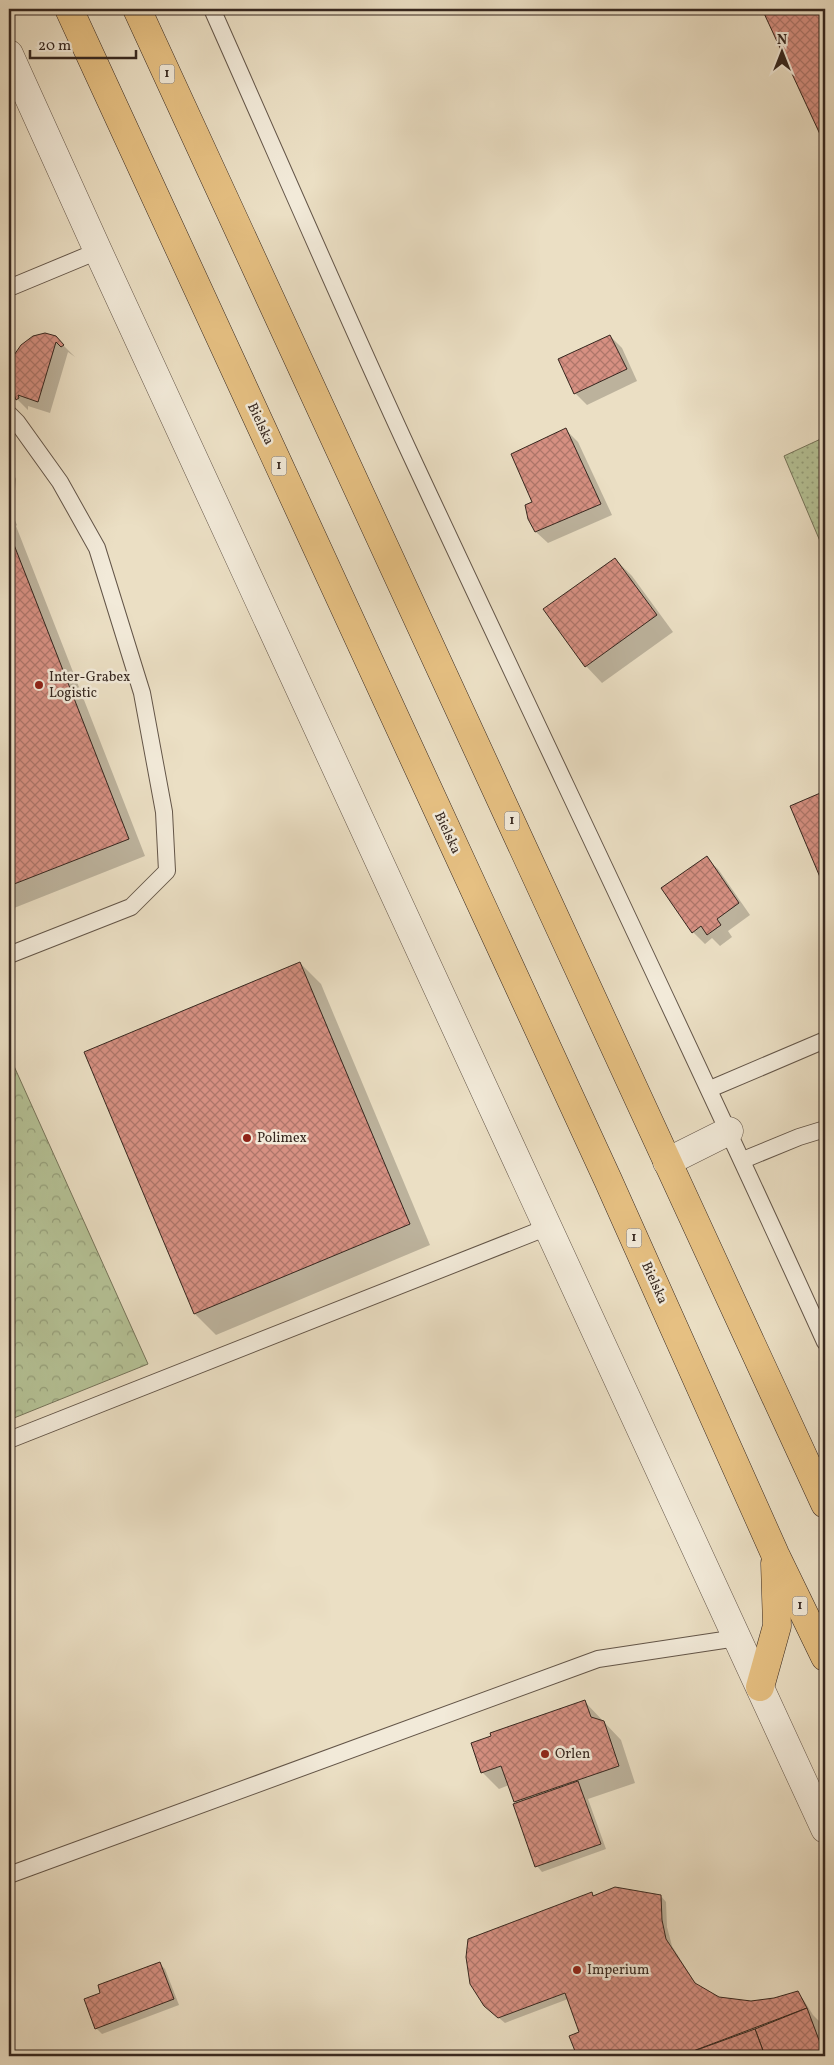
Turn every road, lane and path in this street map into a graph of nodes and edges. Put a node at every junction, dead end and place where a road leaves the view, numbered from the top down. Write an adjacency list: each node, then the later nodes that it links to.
1 (69, 9): 19 (main road, Bielska / 1)
2 (137, 9): 14 (main road, 1)
3 (212, 9): 10 (lane)
4 (9, 54): 5 (street)
5 (98, 251): 6 (lane); 15 (street)
6 (9, 288)
7 (9, 414): 8 (lane)
8 (9, 955)
9 (825, 1040): 10 (lane)
10 (710, 1090): 12 (lane)
11 (825, 1129): 13 (lane)
12 (729, 1131): 13 (lane); 14 (street)
13 (743, 1160): 16 (lane)
14 (666, 1162): 18 (main road, 1)
15 (548, 1227): 17 (lane); 20 (street)
16 (825, 1342)
17 (9, 1440)
18 (825, 1504)
19 (775, 1554): 21 (main road, Bielska / 1); 22 (main road)
20 (737, 1638): 22 (street); 24 (lane)
21 (825, 1657)
22 (760, 1687): 23 (street)
23 (825, 1829)
24 (9, 1875)

